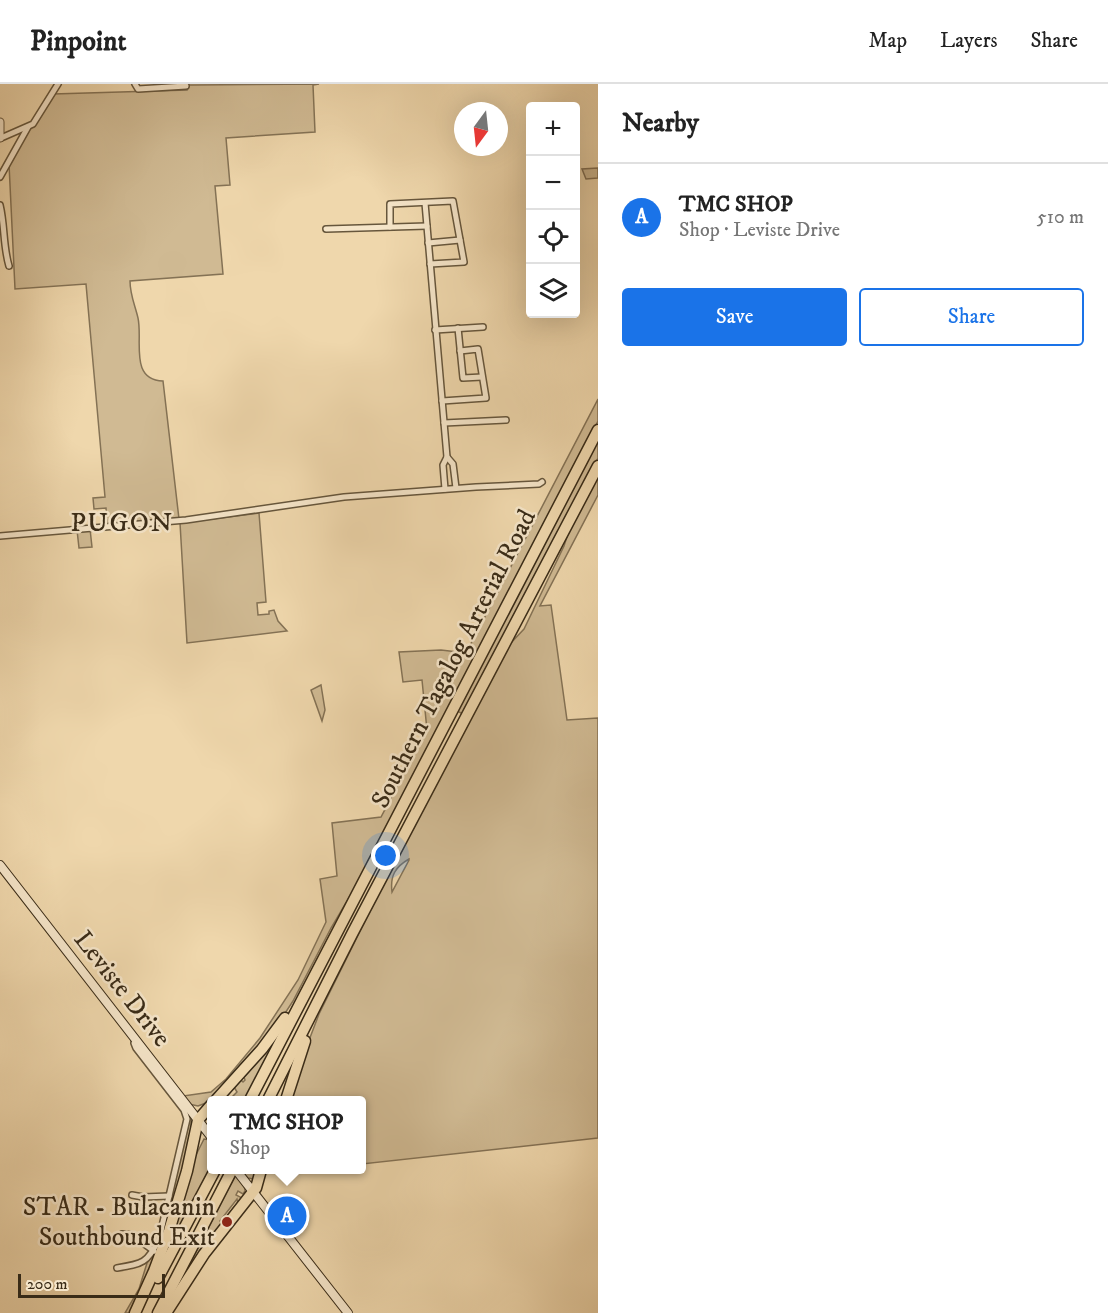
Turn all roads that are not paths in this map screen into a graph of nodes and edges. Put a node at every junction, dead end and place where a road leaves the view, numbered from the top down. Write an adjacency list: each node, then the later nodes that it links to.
1 (58, 84): 5 (street)
2 (135, 84): 3 (street)
3 (186, 86)
4 (0, 122): 6 (street)
5 (28, 127): 6 (street); 7 (street)
6 (0, 138)
7 (0, 177)
8 (425, 203): 10 (street); 11 (street); 13 (street)
9 (0, 205): 16 (street)
10 (427, 226): 11 (street); 14 (street)
11 (390, 227): 12 (street)
12 (326, 229)
13 (460, 240): 14 (street); 15 (street)
14 (428, 243): 15 (street)
15 (430, 264): 19 (street)
16 (9, 267)
17 (483, 327): 18 (street)
18 (458, 328): 19 (street); 20 (street)
19 (435, 330): 22 (street)
20 (460, 351): 21 (street); 21 (street)
21 (482, 377): 22 (street)
22 (442, 400): 24 (street)
23 (506, 420): 24 (street)
24 (444, 423): 26 (street)
25 (598, 430): 33 (highway, Southern Tagalog Arterial Road)
26 (447, 457): 29 (street); 30 (street)
27 (598, 466): 34 (highway, Southern Tagalog Arterial Road)
28 (542, 482): 29 (street)
29 (456, 488): 30 (street)
30 (445, 489): 31 (street)
31 (0, 536)
32 (0, 865): 35 (main road, Leviste Drive)
33 (327, 951): 36 (highway); 37 (highway, Southern Tagalog Arterial Road)
34 (331, 977): 38 (highway, Southern Tagalog Arterial Road); 39 (highway)
35 (136, 1041): 41 (main road, Leviste Drive); 49 (street)
36 (220, 1096)
37 (253, 1096)
38 (271, 1096)
39 (288, 1096)
40 (207, 1110): 41 (highway)
41 (198, 1120): 42 (main road, Leviste Drive); 53 (highway)
42 (207, 1132)
43 (212, 1174): 53 (highway)
44 (232, 1174): 54 (highway)
45 (238, 1174): 47 (main road)
46 (259, 1174): 47 (highway)
47 (253, 1191): 55 (highway); 56 (main road)
48 (132, 1195): 49 (street)
49 (169, 1196): 51 (street)
50 (122, 1234): 51 (street)
51 (154, 1251): 52 (street)
52 (117, 1268)
53 (137, 1313)
54 (158, 1313)
55 (166, 1313)
56 (348, 1313)

